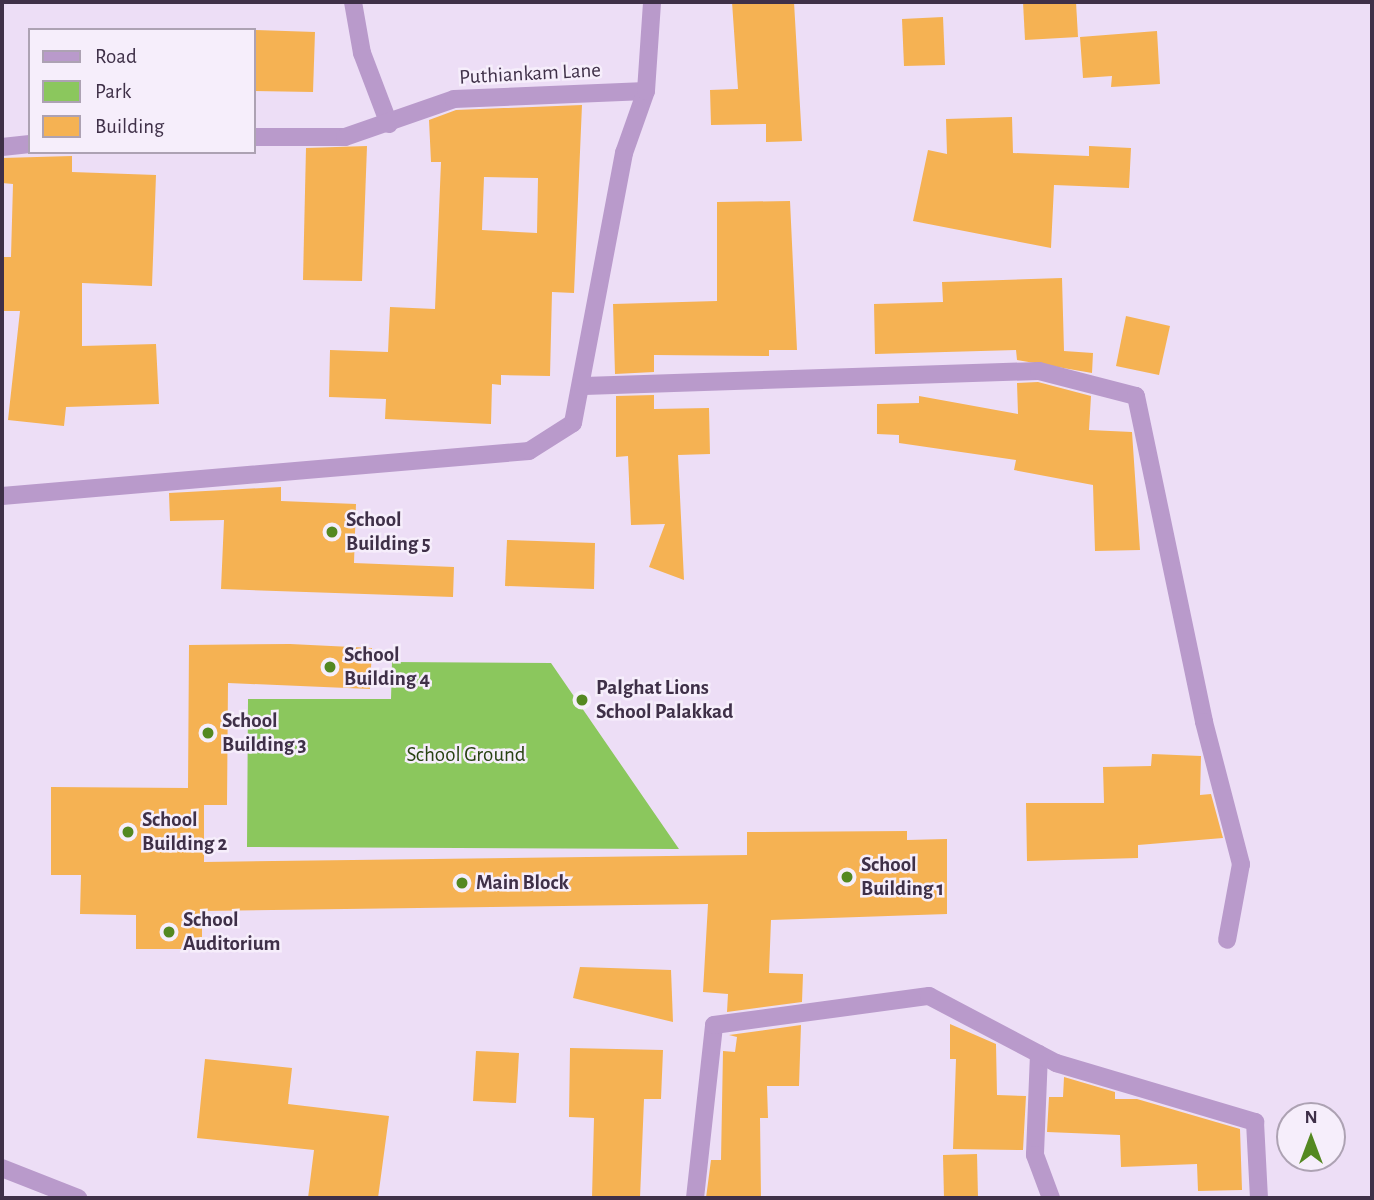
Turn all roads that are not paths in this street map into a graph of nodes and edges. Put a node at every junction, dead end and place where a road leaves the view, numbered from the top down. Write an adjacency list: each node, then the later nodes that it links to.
1 (353, 2): 4 (street)
2 (652, 2): 3 (street)
3 (646, 91): 4 (street, Puthiankam Lane); 8 (street)
4 (389, 124): 5 (street, Puthiankam Lane)
5 (256, 137)
6 (28, 144): 7 (street)
7 (2, 147)
8 (584, 386): 9 (street); 10 (street)
9 (2, 496)
10 (1227, 940)
11 (1040, 1054): 14 (street); 15 (street); 16 (street)
12 (2, 1168): 13 (street)
13 (78, 1198)
14 (695, 1198)
15 (1051, 1198)
16 (1259, 1198)

